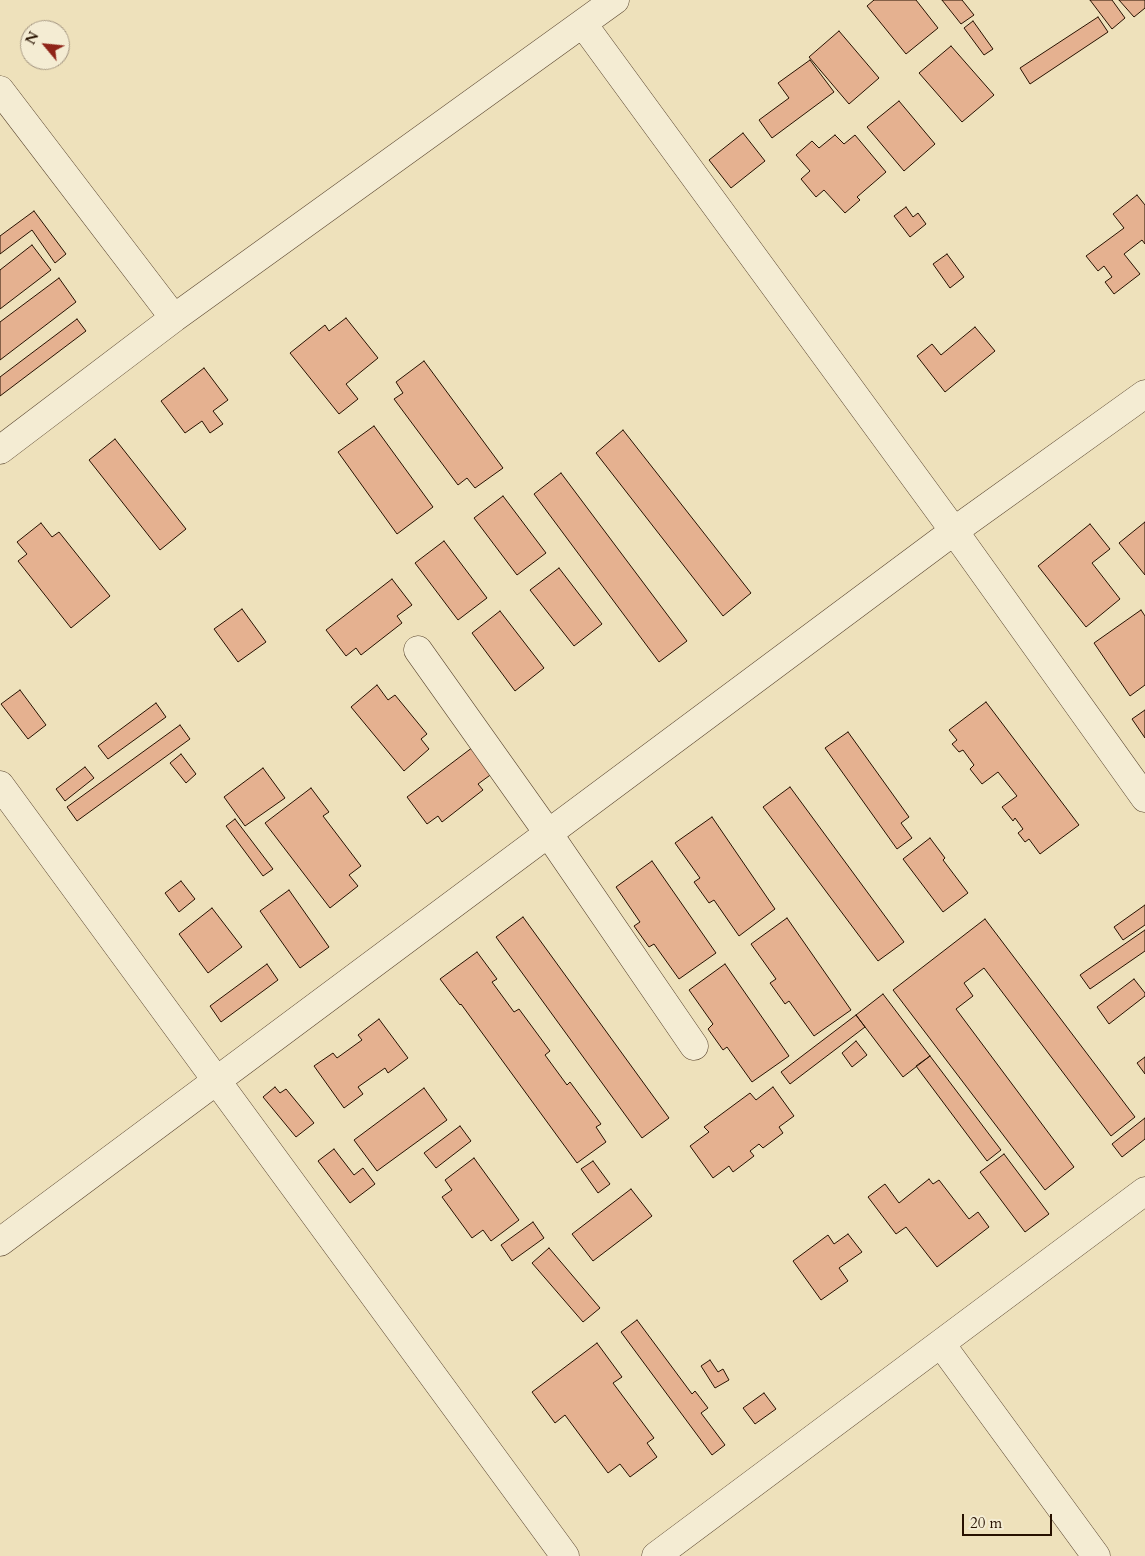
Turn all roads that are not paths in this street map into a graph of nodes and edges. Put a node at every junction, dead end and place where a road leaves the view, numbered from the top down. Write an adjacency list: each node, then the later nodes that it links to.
1 (615, 0): 2 (street)
2 (583, 24): 4 (street); 7 (street)
3 (0, 90): 4 (street)
4 (174, 318): 6 (street)
5 (1145, 394): 7 (street)
6 (0, 450)
7 (954, 531): 10 (street); 11 (street)
8 (418, 650): 11 (street)
9 (0, 785): 13 (street)
10 (1145, 798)
11 (548, 833): 12 (street); 13 (street)
12 (694, 1046)
13 (216, 1082): 15 (street); 17 (street)
14 (1145, 1191): 16 (street)
15 (0, 1242)
16 (940, 1344): 18 (street); 19 (street)
17 (565, 1556)
18 (656, 1556)
19 (1096, 1556)

